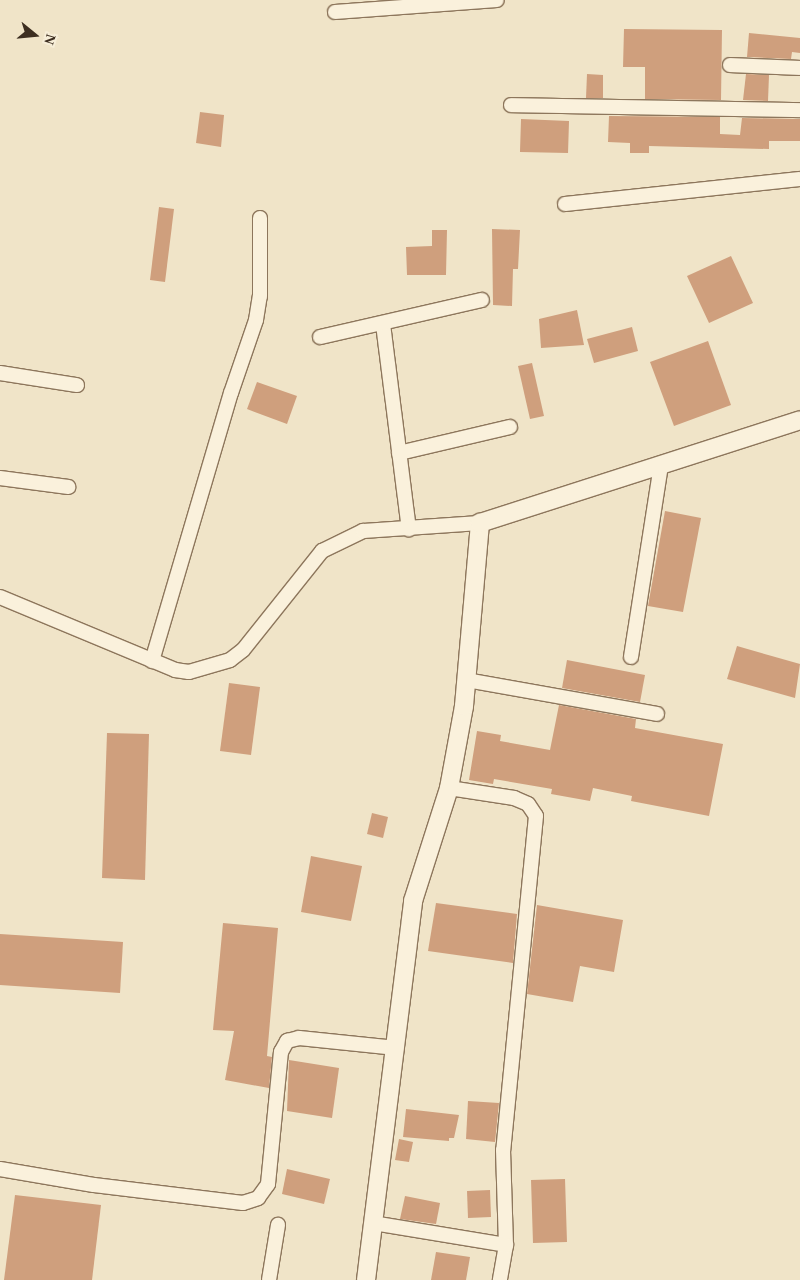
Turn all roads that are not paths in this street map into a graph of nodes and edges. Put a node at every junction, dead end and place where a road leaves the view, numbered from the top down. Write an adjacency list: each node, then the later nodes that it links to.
1 (497, 0): 2 (street)
2 (335, 12)
3 (730, 65): 4 (street)
4 (800, 68)
5 (511, 105): 6 (street)
6 (800, 110)
7 (800, 179): 8 (street)
8 (565, 204)
9 (260, 218): 25 (street)
10 (482, 300): 11 (street)
11 (382, 324): 12 (street); 17 (street)
12 (320, 338)
13 (0, 373): 14 (street)
14 (77, 385)
15 (800, 420): 18 (street)
16 (510, 427): 17 (street)
17 (400, 453): 22 (street)
18 (660, 465): 21 (street); 24 (street)
19 (0, 478): 20 (street)
20 (68, 487)
21 (480, 523): 22 (street); 26 (street)
22 (409, 529): 25 (street)
23 (0, 597): 25 (street)
24 (631, 657)
25 (152, 661)
26 (466, 680): 27 (street); 28 (street)
27 (657, 714)
28 (449, 788): 29 (street); 33 (street)
29 (396, 1048): 30 (street); 31 (street)
30 (0, 1169)
31 (373, 1223): 33 (street); 35 (street)
32 (278, 1225): 34 (street)
33 (506, 1245): 36 (street)
34 (269, 1280)
35 (366, 1280)
36 (500, 1280)

